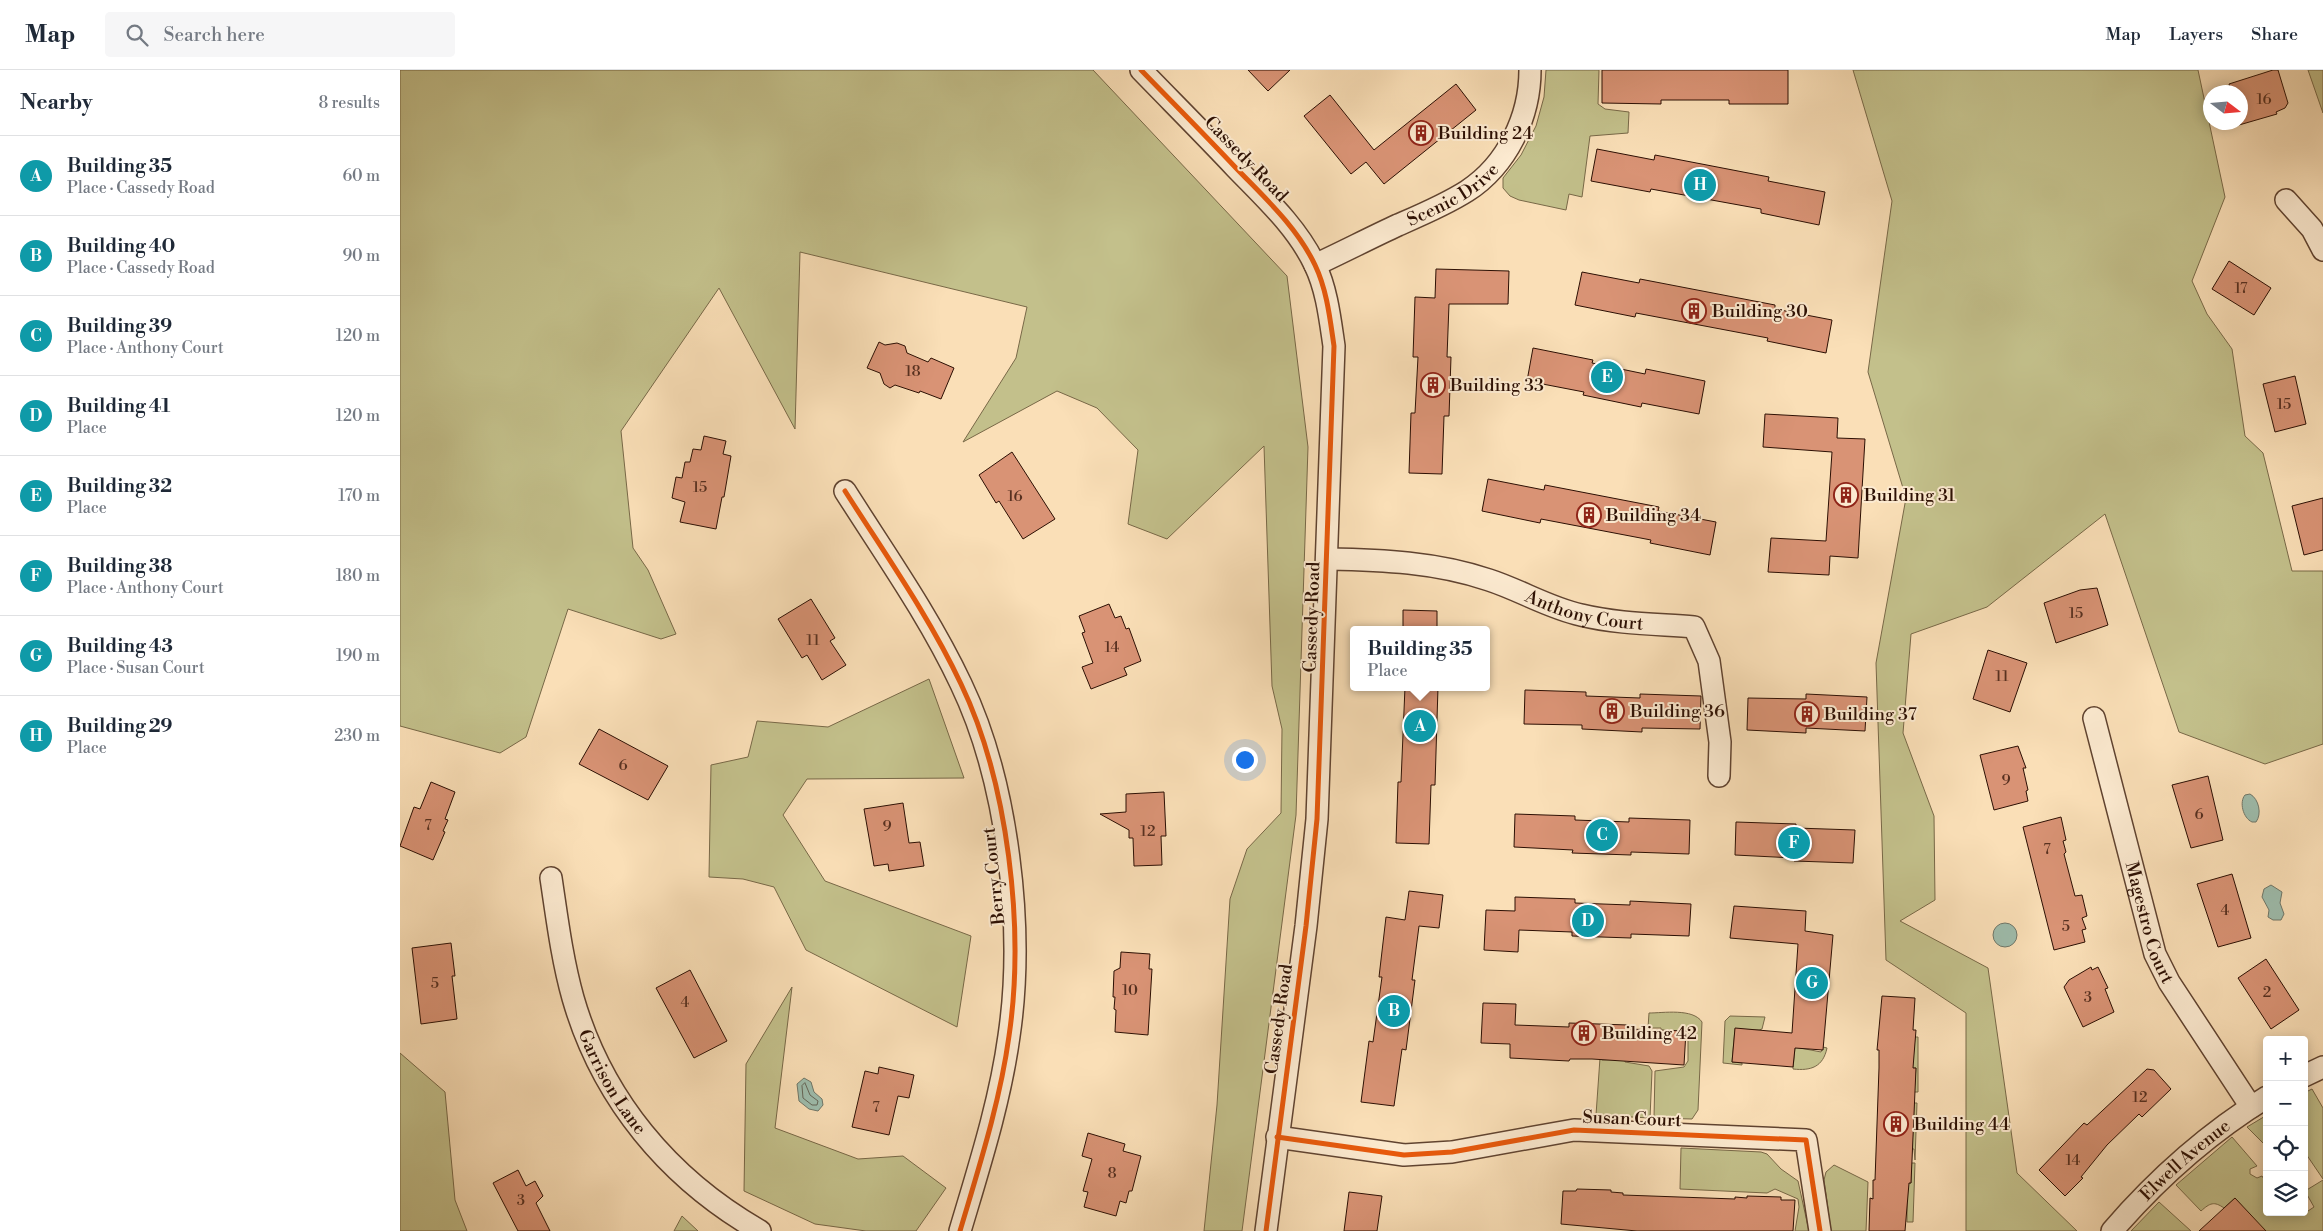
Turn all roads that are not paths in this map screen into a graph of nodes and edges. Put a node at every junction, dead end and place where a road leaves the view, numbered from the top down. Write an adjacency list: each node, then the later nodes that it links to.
1 (1141, 70): 5 (street, Cassedy Road)
2 (1530, 70): 5 (street, Scenic Drive)
3 (2286, 200): 4 (street)
4 (2323, 250)
5 (1315, 265): 7 (street, Cassedy Road)
6 (845, 491): 16 (street, Berry Court)
7 (1328, 559): 9 (street, Anthony Court); 14 (street, Cassedy Road)
8 (2094, 718): 13 (street, Magestro Court)
9 (1718, 776)
10 (551, 878): 15 (street, Garrison Lane)
11 (2323, 1067): 12 (street)
12 (2308, 1074)
13 (2259, 1102): 19 (street, Elwell Avenue)
14 (1277, 1137): 17 (street, Cassedy Road); 18 (street, Susan Court)
15 (760, 1231)
16 (960, 1231)
17 (1266, 1231)
18 (1820, 1231)
19 (2112, 1231)

